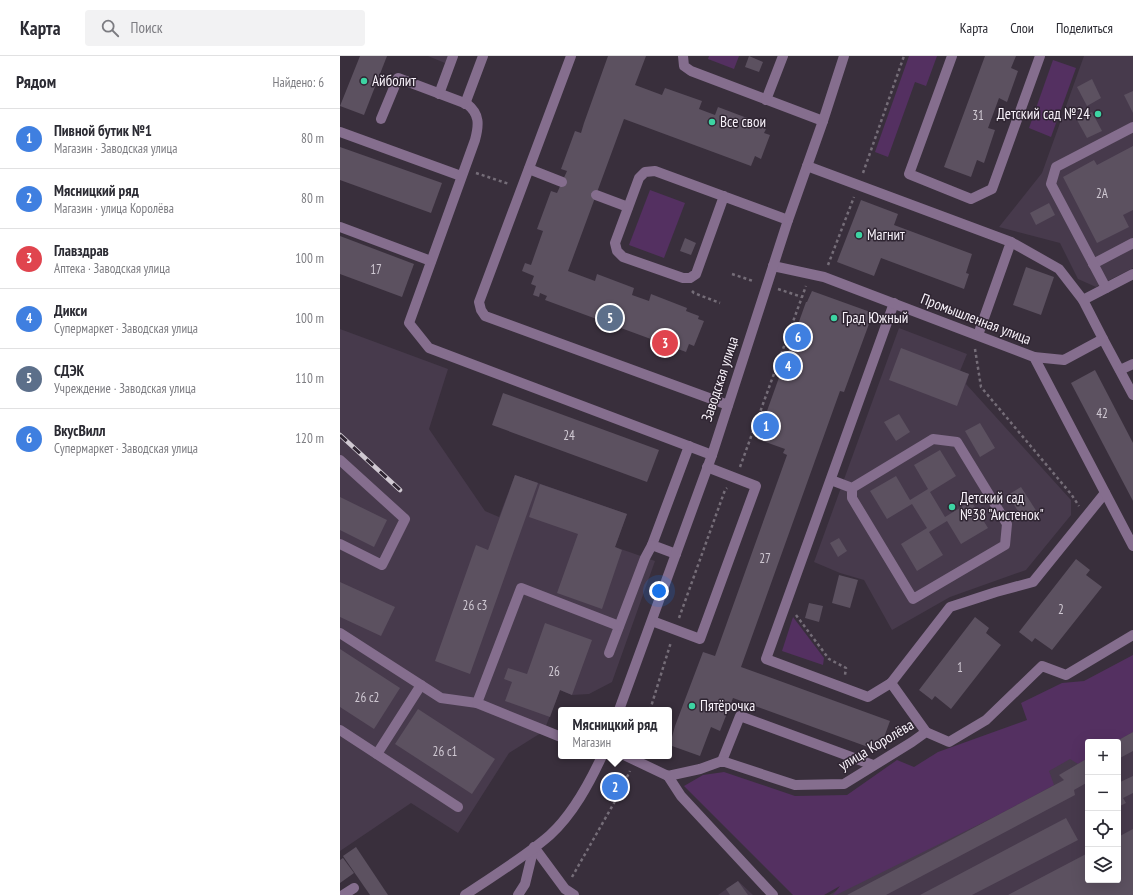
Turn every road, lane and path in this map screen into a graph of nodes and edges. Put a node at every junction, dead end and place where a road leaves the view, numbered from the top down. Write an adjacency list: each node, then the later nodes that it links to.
1 (453, 56): 10 (street)
2 (483, 56): 12 (street)
3 (571, 56): 18 (street)
4 (683, 56): 11 (street)
5 (783, 56): 11 (street)
6 (844, 56): 14 (street, Заводская улица)
7 (904, 56): 21 (path)
8 (952, 56): 9 (street)
9 (1040, 56)
10 (439, 94): 12 (street); 13 (street)
11 (766, 100): 14 (street)
12 (465, 104): 19 (street)
13 (382, 119)
14 (823, 121): 17 (street, Заводская улица)
15 (1133, 127): 31 (street)
16 (340, 132): 19 (street)
17 (807, 166): 21 (street); 26 (street, Заводская улица)
18 (529, 169): 20 (street); 22 (street)
19 (463, 172): 22 (path); 30 (street)
20 (562, 182)
21 (858, 186): 28 (street); 35 (path)
22 (521, 188): 50 (street)
23 (596, 195): 25 (street)
24 (724, 196): 25 (street); 26 (street); 36 (street)
25 (628, 207): 36 (street)
26 (788, 220): 32 (street, Заводская улица)
27 (340, 227): 30 (street)
28 (1011, 242): 41 (street); 44 (street)
29 (1133, 243): 31 (street)
30 (431, 261): 51 (street)
31 (1094, 264): 38 (street)
32 (773, 266): 35 (street, Промышленная улица); 50 (street, Заводская улица)
33 (732, 274): 37 (path)
34 (1133, 274): 38 (street)
35 (824, 277): 40 (path); 43 (street, Промышленная улица)
36 (683, 278): 42 (path)
37 (753, 281)
38 (1106, 288): 41 (street)
39 (777, 289): 40 (path)
40 (802, 297): 55 (path)
41 (1083, 300): 45 (street)
42 (720, 303)
43 (894, 303): 44 (street, Промышленная улица); 56 (street)
44 (978, 335): 46 (street, Промышленная улица); 59 (path)
45 (1103, 339): 46 (street); 48 (street)
46 (1034, 357): 58 (street, Промышленная улица)
47 (1133, 364): 48 (street)
48 (1120, 370): 49 (street)
49 (1133, 395)
50 (728, 405): 52 (street, Заводская улица)
51 (689, 446): 52 (street); 61 (street)
52 (712, 454): 54 (street, Заводская улица)
53 (340, 460): 60 (street)
54 (707, 467): 55 (street); 63 (street, Заводская улица)
55 (736, 478): 67 (path); 67 (street)
56 (831, 480): 57 (street); 64 (street)
57 (852, 488): 57 (street)
58 (1105, 493): 59 (street); 62 (street, Промышленная улица)
59 (1086, 516): 71 (street)
60 (340, 544)
61 (652, 544): 63 (street); 66 (street)
62 (1133, 546)
63 (676, 554): 65 (street, Заводская улица)
64 (786, 602): 73 (path); 73 (street)
65 (652, 621): 67 (street); 75 (street, Заводская улица)
66 (619, 626): 70 (street); 74 (street)
67 (675, 630): 76 (path)
68 (340, 633): 72 (street)
69 (1133, 635): 78 (street, улица Королёва)
70 (609, 653)
71 (891, 683): 73 (street); 78 (street)
72 (421, 685): 74 (street); 80 (street)
73 (842, 687)
74 (477, 703): 79 (street)
75 (620, 707)
76 (651, 707)
77 (340, 730): 80 (street)
78 (926, 732): 85 (street, улица Королёва)
79 (558, 736)
80 (376, 754): 87 (street)
81 (601, 759): 88 (street)
82 (631, 759): 90 (path)
83 (633, 759): 86 (street)
84 (722, 761): 85 (street, улица Королёва); 85 (street); 86 (street)
85 (873, 766)
86 (668, 776): 95 (street)
87 (458, 807)
88 (534, 847): 90 (street); 92 (street); 93 (street)
89 (354, 888): 91 (street)
90 (566, 889): 94 (street)
91 (344, 895)
92 (465, 895)
93 (518, 895)
94 (574, 895)
95 (773, 895)

